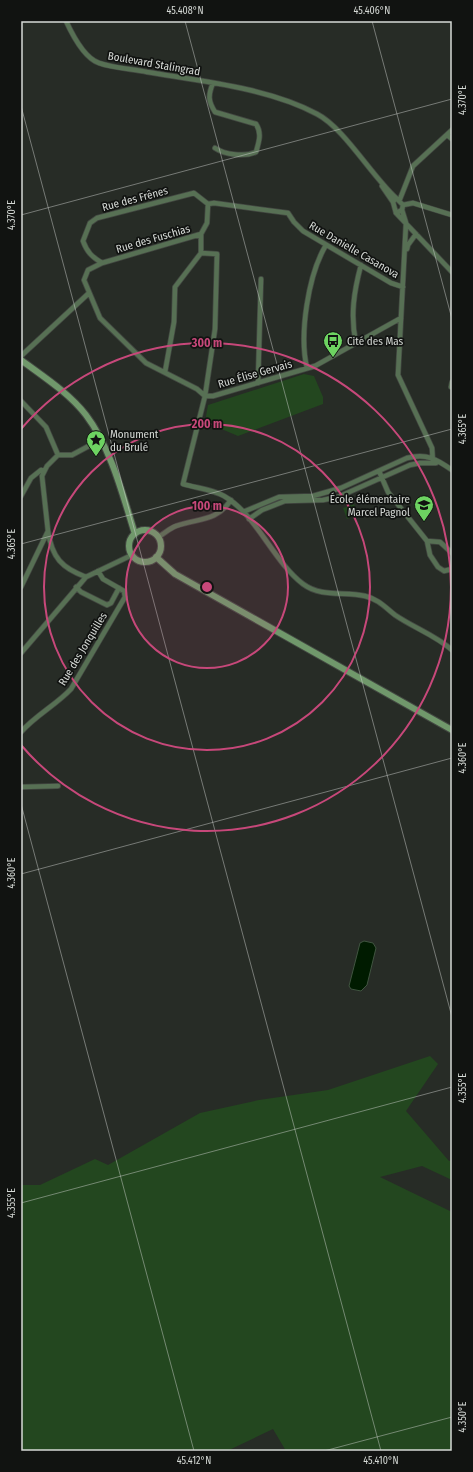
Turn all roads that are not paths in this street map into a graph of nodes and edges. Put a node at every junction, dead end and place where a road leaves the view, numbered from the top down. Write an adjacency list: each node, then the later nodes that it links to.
1 (66, 21): 2 (street, Boulevard Stalingrad)
2 (212, 83): 6 (street); 7 (street, Boulevard Stalingrad)
3 (452, 130): 4 (street)
4 (447, 135): 5 (street); 8 (street)
5 (452, 139)
6 (215, 148)
7 (382, 184): 8 (street); 9 (street)
8 (398, 198): 9 (street); 11 (street)
9 (393, 202): 12 (street)
10 (208, 204): 15 (street, Rue des Fuschias); 17 (street, Rue Danielle Casanova); 20 (street, Rue des Frênes)
11 (403, 208): 12 (street); 13 (street); 14 (street)
12 (396, 213): 14 (street)
13 (452, 215)
14 (406, 223): 16 (street); 19 (street)
15 (201, 234): 18 (street); 20 (street, Rue des Fuschias)
16 (416, 234): 19 (street); 22 (street)
17 (326, 246): 21 (street, Rue Danielle Casanova); 30 (street)
18 (201, 253): 31 (street); 33 (street)
19 (405, 256): 24 (street)
20 (102, 263): 25 (street, Rue Élise Gervais)
21 (361, 265): 24 (street, Rue Danielle Casanova); 27 (street)
22 (452, 272)
23 (261, 279): 32 (street)
24 (403, 287): 26 (street)
25 (89, 293): 28 (street); 31 (street, Rue Élise Gervais)
26 (401, 318): 27 (street, Rue Élise Gervais); 37 (street)
27 (356, 343): 30 (street, Rue Élise Gervais)
28 (21, 356)
29 (21, 360): 35 (main road)
30 (307, 368): 32 (street, Rue Élise Gervais)
31 (165, 372): 33 (street, Rue Élise Gervais)
32 (258, 383): 33 (street, Rue Élise Gervais)
33 (205, 396): 43 (street)
34 (21, 401): 36 (street)
35 (100, 440): 36 (street); 47 (main road)
36 (58, 455): 38 (street)
37 (433, 460): 39 (street); 40 (street); 41 (street)
38 (44, 470): 42 (street); 46 (street)
39 (452, 470)
40 (379, 471): 41 (street); 44 (street)
41 (382, 478): 45 (street); 49 (street)
42 (21, 496)
43 (231, 500): 44 (street); 48 (street)
44 (243, 512): 45 (street)
45 (249, 519): 59 (street)
46 (48, 531): 55 (street); 56 (street)
47 (135, 534): 48 (main road); 51 (main road)
48 (158, 537): 52 (main road)
49 (427, 541): 50 (street); 53 (street)
50 (452, 553)
51 (132, 555): 52 (main road); 54 (street)
52 (156, 558): 61 (main road)
53 (452, 569)
54 (98, 571): 55 (street); 58 (street)
55 (86, 577): 57 (street)
56 (21, 587)
57 (76, 587): 58 (street); 60 (street)
58 (119, 588): 62 (street, Rue des Jonquilles)
59 (452, 650)
60 (21, 653)
61 (452, 730)
62 (21, 732)
63 (58, 786): 64 (street)
64 (21, 787)

